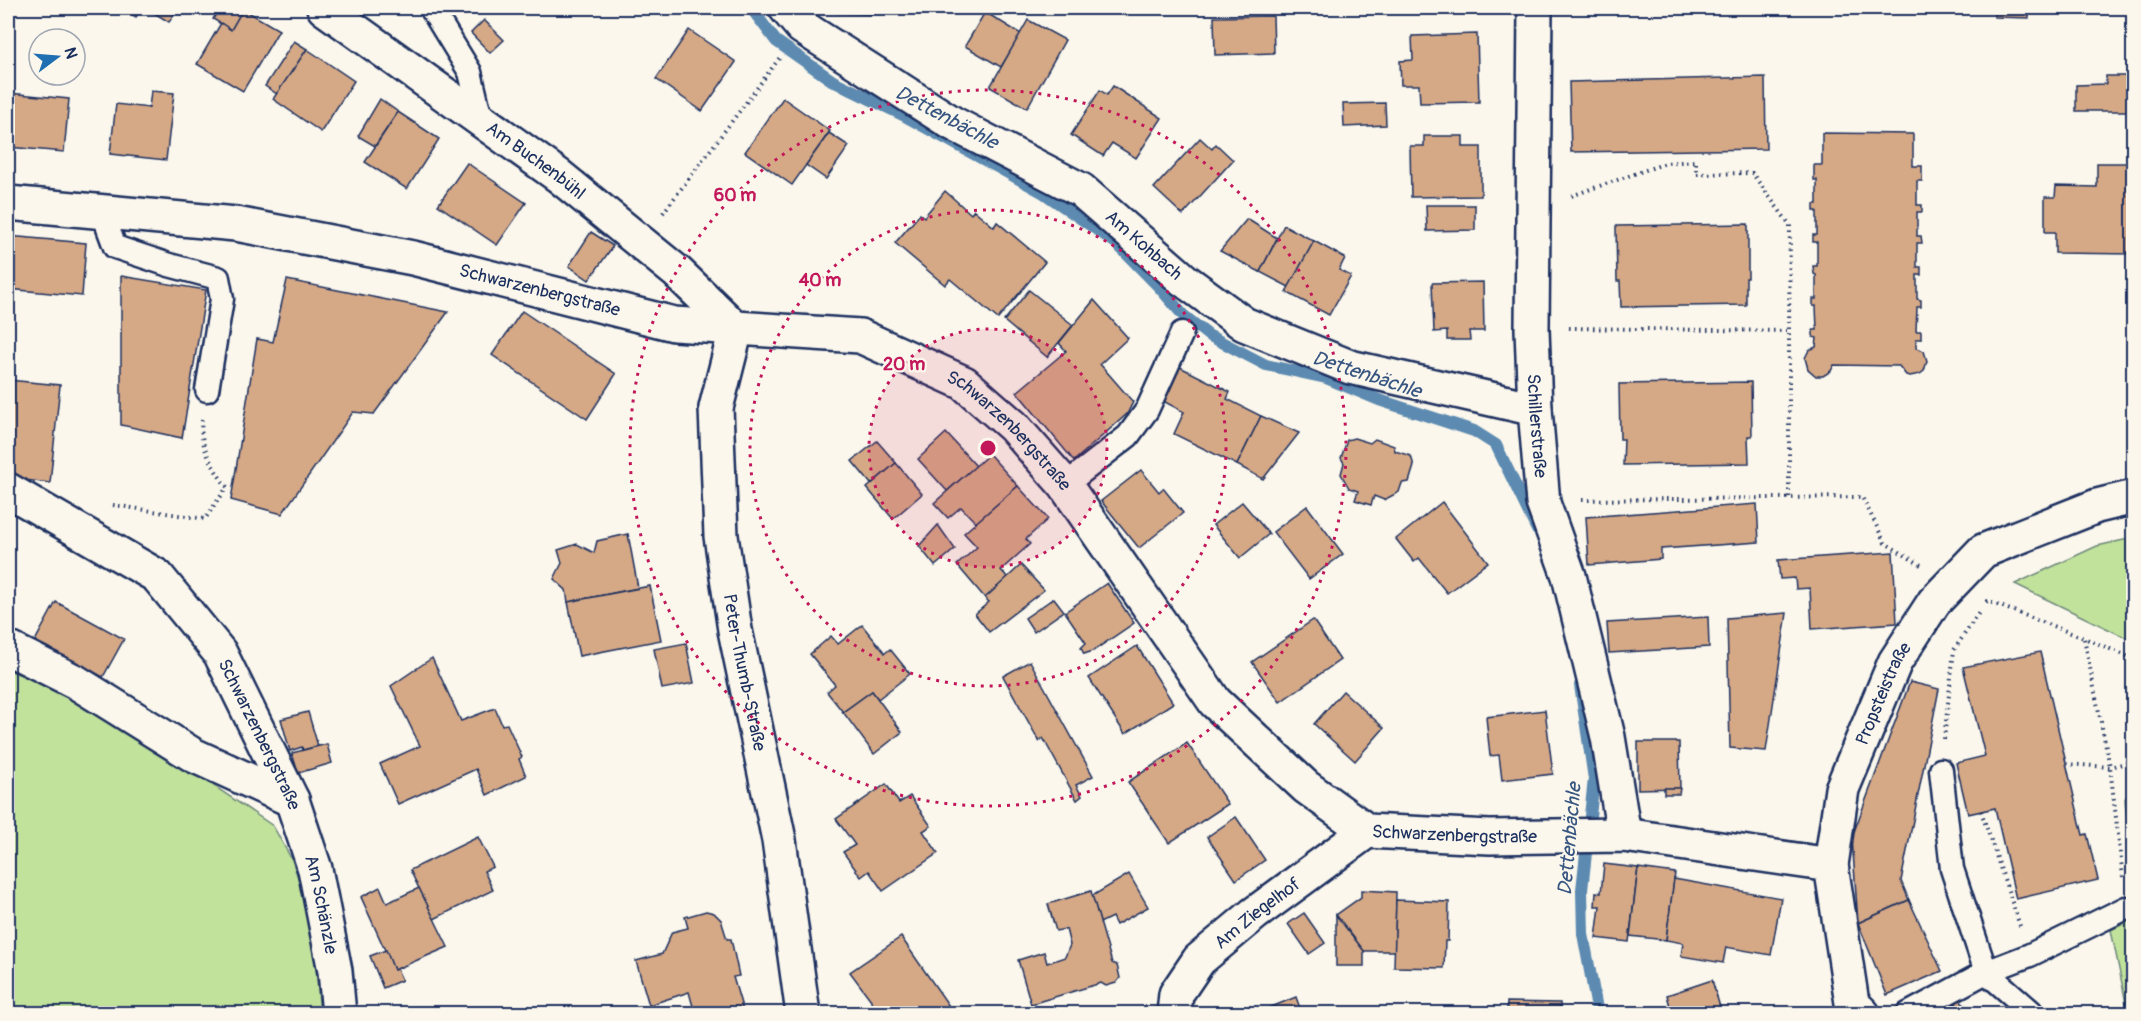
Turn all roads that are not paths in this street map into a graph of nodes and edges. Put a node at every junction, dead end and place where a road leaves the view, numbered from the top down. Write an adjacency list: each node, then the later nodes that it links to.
1 (324, 8): 5 (street, Am Buchenbühl)
2 (430, 8): 5 (lane)
3 (786, 8): 11 (street, Am Kohbach)
4 (1535, 8): 11 (street, Schillerstraße)
5 (481, 119): 8 (street, Am Buchenbühl)
6 (8, 203): 7 (street, Schwarzenbergstraße)
7 (105, 211): 8 (street, Schwarzenbergstraße); 10 (lane)
8 (736, 329): 12 (street, Schwarzenbergstraße); 25 (street, Peter-Thumb-Straße)
9 (1182, 333): 12 (lane)
10 (207, 390)
11 (1535, 409): 19 (street, Schillerstraße)
12 (1065, 485): 18 (street, Schwarzenbergstraße)
13 (8, 490): 17 (street, Schwarzenbergstraße)
14 (2133, 496): 20 (street, Propsteistraße)
15 (8, 648): 17 (street, Schwarzenbergstraße)
16 (1941, 770): 22 (lane)
17 (292, 800): 24 (street, Am Schänzle)
18 (1367, 831): 19 (street, Schwarzenbergstraße); 26 (street, Am Ziegelhof)
19 (1601, 835): 20 (street, Schwarzenbergstraße)
20 (1830, 865): 23 (street, Propsteistraße)
21 (2126, 908): 22 (lane)
22 (1986, 972): 27 (lane); 28 (lane)
23 (1854, 1010)
24 (339, 1014)
25 (803, 1014)
26 (1174, 1014)
27 (1908, 1014)
28 (2034, 1014)

